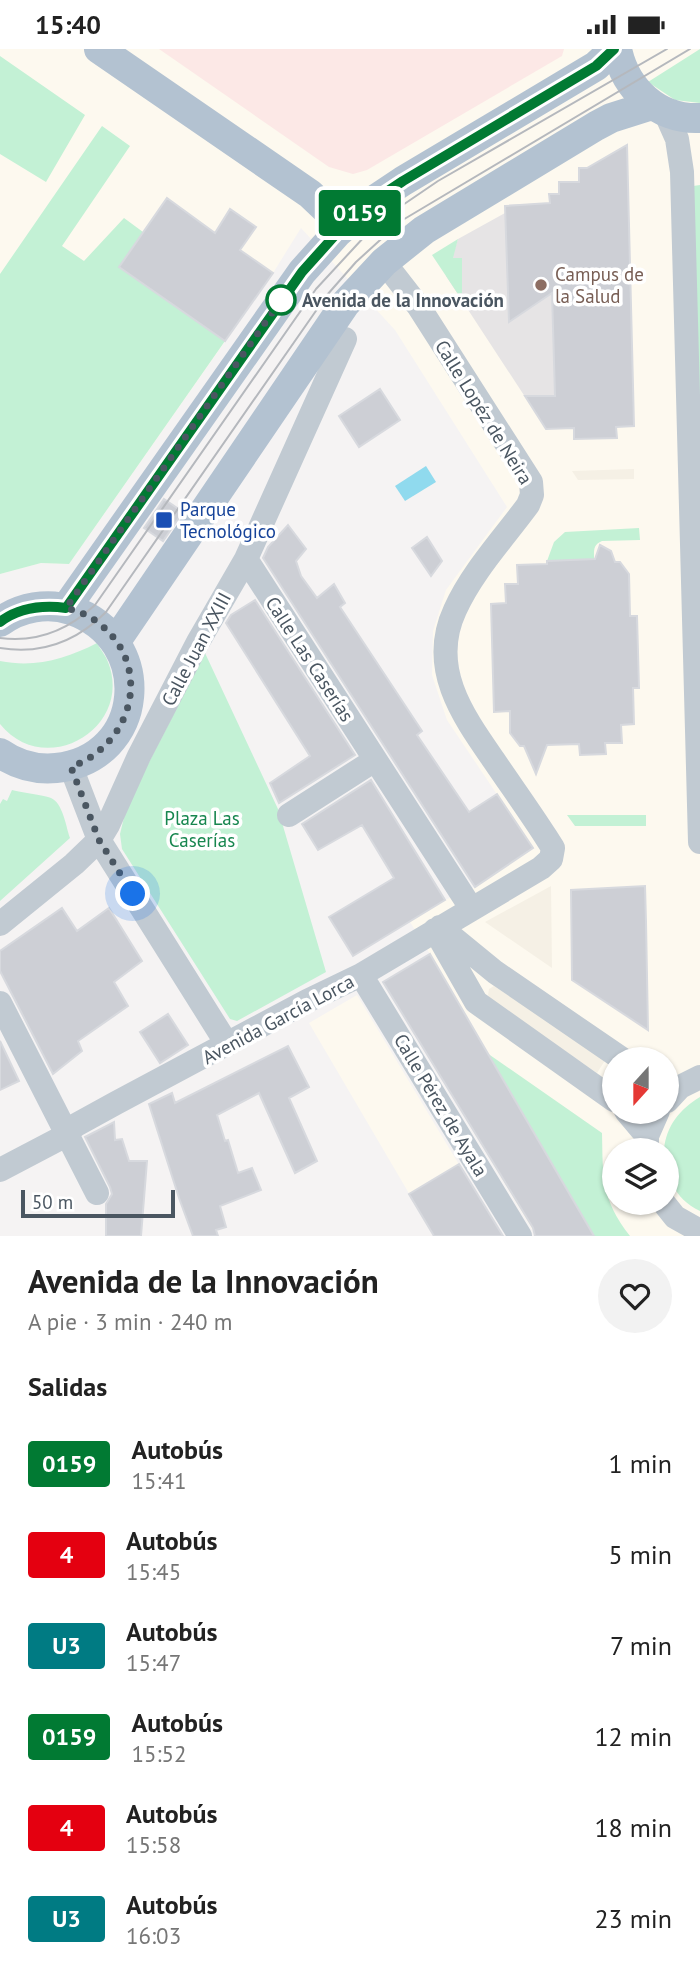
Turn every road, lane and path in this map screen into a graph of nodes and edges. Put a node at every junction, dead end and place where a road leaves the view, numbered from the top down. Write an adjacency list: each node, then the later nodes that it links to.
1 (99, 49): 5 (main road)
2 (616, 49): 3 (main road); 5 (main road)
3 (658, 108): 4 (main road); 6 (main road); 17 (street)
4 (700, 118)
5 (337, 233): 9 (main road)
6 (384, 262): 11 (main road); 18 (street, Calle Lopéz de Neira)
7 (345, 339): 8 (street, Calle Juan XXIII)
8 (246, 559): 13 (street, Calle Las Caserías); 16 (street, Calle Juan XXIII)
9 (66, 608): 10 (main road); 11 (main road)
10 (2, 619)
11 (116, 641): 14 (main road)
12 (1, 755): 14 (main road)
13 (375, 759): 15 (street); 19 (street, Calle Las Caserías)
14 (71, 767): 16 (street)
15 (289, 815)
16 (99, 840): 20 (street, Calle Juan XXIII); 26 (street)
17 (700, 842)
18 (551, 859): 19 (street, Avenida García Lorca)
19 (471, 908): 21 (street, Avenida García Lorca)
20 (0, 924)
21 (437, 928): 22 (street); 23 (street, Avenida García Lorca); 24 (street)
22 (495, 972): 24 (street); 27 (street)
23 (361, 975): 26 (street, Avenida García Lorca); 34 (street, Calle Pérez de Ayala)
24 (476, 1002): 28 (street)
25 (0, 1003): 29 (street)
26 (227, 1044): 29 (street, Avenida García Lorca)
27 (604, 1047)
28 (602, 1091)
29 (67, 1133): 30 (street, Avenida García Lorca); 31 (street)
30 (0, 1170)
31 (97, 1193)
32 (673, 1215): 33 (street)
33 (700, 1231)
34 (520, 1236)

